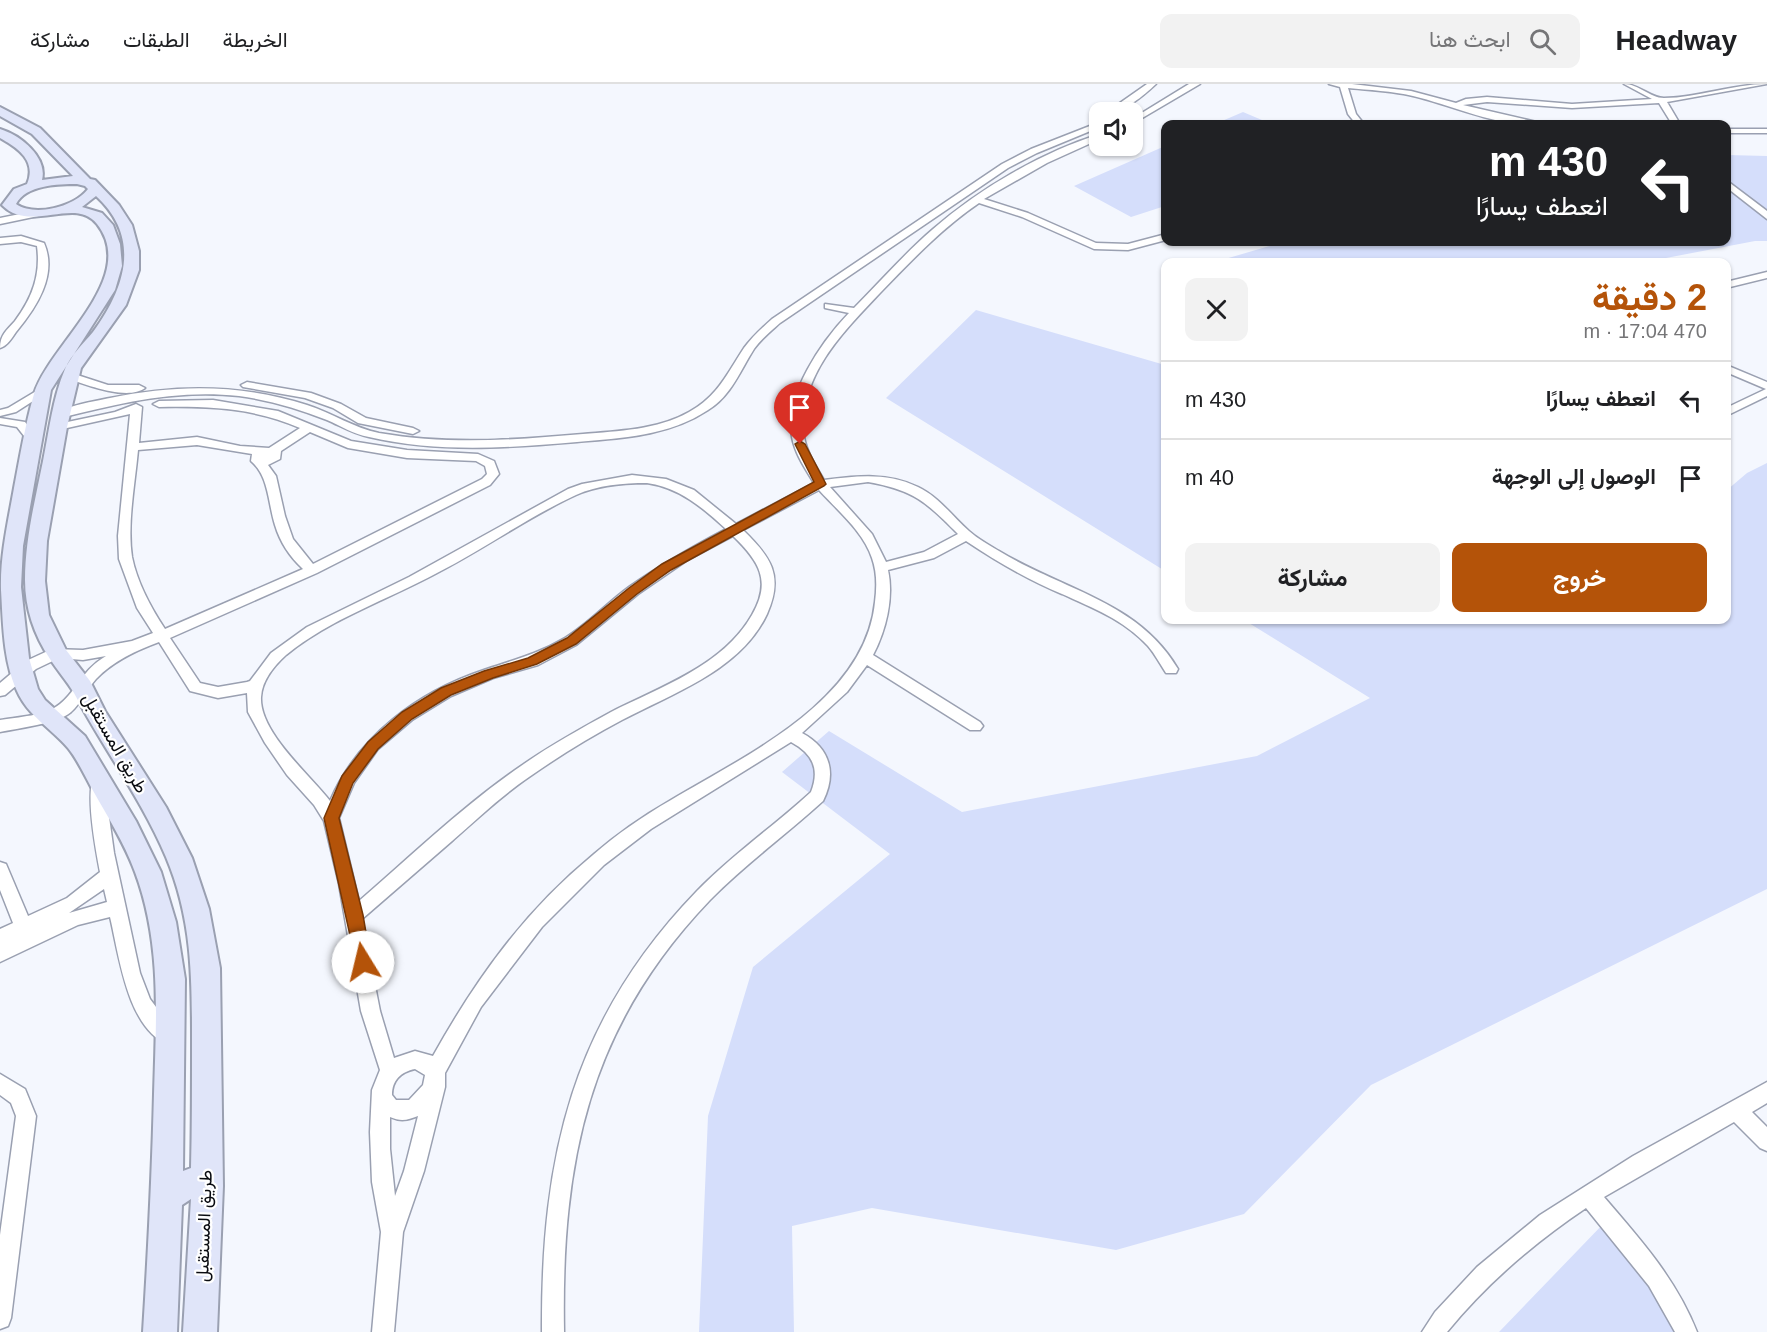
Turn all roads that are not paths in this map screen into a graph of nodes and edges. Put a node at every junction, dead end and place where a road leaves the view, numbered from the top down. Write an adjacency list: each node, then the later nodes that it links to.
1 (1152, 84): 10 (street)
2 (1161, 84): 11 (street)
3 (1196, 84): 15 (street)
4 (1333, 84): 8 (street)
5 (1618, 84): 9 (street)
6 (1628, 84): 9 (street)
7 (1763, 84): 12 (street)
8 (1343, 85): 13 (street); 16 (street)
9 (1644, 94): 12 (street)
10 (1129, 102)
11 (1140, 102)
12 (1660, 103): 13 (street); 18 (street)
13 (1458, 105): 17 (street)
14 (0, 111): 25 (main road, طريق المستقبل)
15 (1143, 115)
16 (1357, 120)
17 (1505, 120)
18 (1673, 120)
19 (1089, 122): 32 (street)
20 (1089, 129): 32 (street)
21 (1731, 131): 22 (street)
22 (1767, 131)
23 (0, 133): 26 (main road)
24 (1089, 141): 30 (street)
25 (70, 165): 26 (main road); 29 (main road, طريق المستقبل)
26 (38, 172): 27 (main road)
27 (33, 186): 29 (main road); 31 (main road)
28 (1731, 187): 35 (street)
29 (97, 191): 33 (main road); 33 (main road); 45 (main road, طريق المستقبل)
30 (977, 200): 37 (street); 42 (street)
31 (5, 204): 34 (main road)
32 (936, 207): 47 (street); 50 (street)
33 (79, 210): 34 (main road); 48 (main road, طريق المستقبل)
34 (40, 213): 36 (street)
35 (1767, 216)
36 (0, 221)
37 (1161, 238)
38 (0, 241): 43 (street)
39 (1767, 275): 40 (street)
40 (1731, 284)
41 (829, 306): 42 (street)
42 (857, 312): 60 (street)
43 (0, 345)
44 (1731, 370): 46 (street)
45 (70, 376): 47 (street); 55 (main road, طريق المستقبل)
46 (1767, 386)
47 (107, 388): 50 (street)
48 (43, 390): 53 (street); 57 (main road, طريق المستقبل)
49 (1767, 392): 52 (street)
50 (95, 404): 55 (street)
51 (136, 407): 55 (street); 56 (street); 58 (street)
52 (1731, 410)
53 (0, 413)
54 (0, 421): 57 (street)
55 (59, 421): 66 (main road, طريق المستقبل)
56 (308, 428): 59 (street); 64 (street)
57 (32, 439): 65 (main road, طريق المستقبل)
58 (134, 447): 59 (street); 67 (street)
59 (266, 457): 64 (street)
60 (820, 484): 61 (street); 62 (street); 63 (street)
61 (732, 530): 73 (street); 83 (street); 87 (street)
62 (966, 535): 63 (street); 71 (street)
63 (884, 567): 70 (street)
64 (312, 570): 67 (street)
65 (15, 628): 66 (main road); 72 (main road, طريق المستقبل)
66 (46, 631): 69 (main road, طريق المستقبل)
67 (162, 636): 68 (street); 73 (street)
68 (134, 646): 69 (street); 74 (street)
69 (57, 653): 72 (street); 74 (main road, طريق المستقبل)
70 (865, 657): 79 (street); 80 (street)
71 (1171, 669)
72 (21, 673): 75 (street); 77 (main road, طريق المستقبل)
73 (256, 686): 83 (street)
74 (82, 687): 76 (main road, طريق المستقبل); 77 (street)
75 (0, 691)
76 (95, 714): 81 (main road); 98 (main road, طريق المستقبل)
77 (48, 717): 78 (street); 81 (main road, طريق المستقبل)
78 (0, 726)
79 (975, 726)
80 (792, 735): 93 (street); 109 (street)
81 (77, 742): 82 (main road, طريق المستقبل)
82 (100, 781): 85 (street); 91 (main road, طريق المستقبل)
83 (331, 818): 87 (street)
84 (0, 869): 88 (street)
85 (110, 874): 86 (street); 88 (street)
86 (117, 908): 88 (street); 91 (street)
87 (355, 915): 92 (street)
88 (26, 934): 89 (street); 90 (street)
89 (0, 938)
90 (0, 954)
91 (170, 1037): 100 (main road, طريق المستقبل)
92 (390, 1072): 93 (street); 96 (street)
93 (435, 1079): 96 (street); 104 (street)
94 (0, 1083): 105 (street)
95 (1767, 1092): 97 (street)
96 (382, 1098): 104 (street)
97 (1736, 1110): 99 (street); 102 (street)
98 (207, 1141): 100 (main road); 101 (main road, طريق المستقبل)
99 (1767, 1142)
100 (168, 1156): 103 (main road, طريق المستقبل)
101 (207, 1186): 103 (main road); 107 (main road, طريق المستقبل)
102 (1589, 1195): 110 (street); 111 (street)
103 (167, 1197): 106 (main road, طريق المستقبل)
104 (392, 1232): 108 (street)
105 (0, 1318)
106 (160, 1332)
107 (200, 1332)
108 (383, 1332)
109 (554, 1332)
110 (1433, 1332)
111 (1686, 1332)

